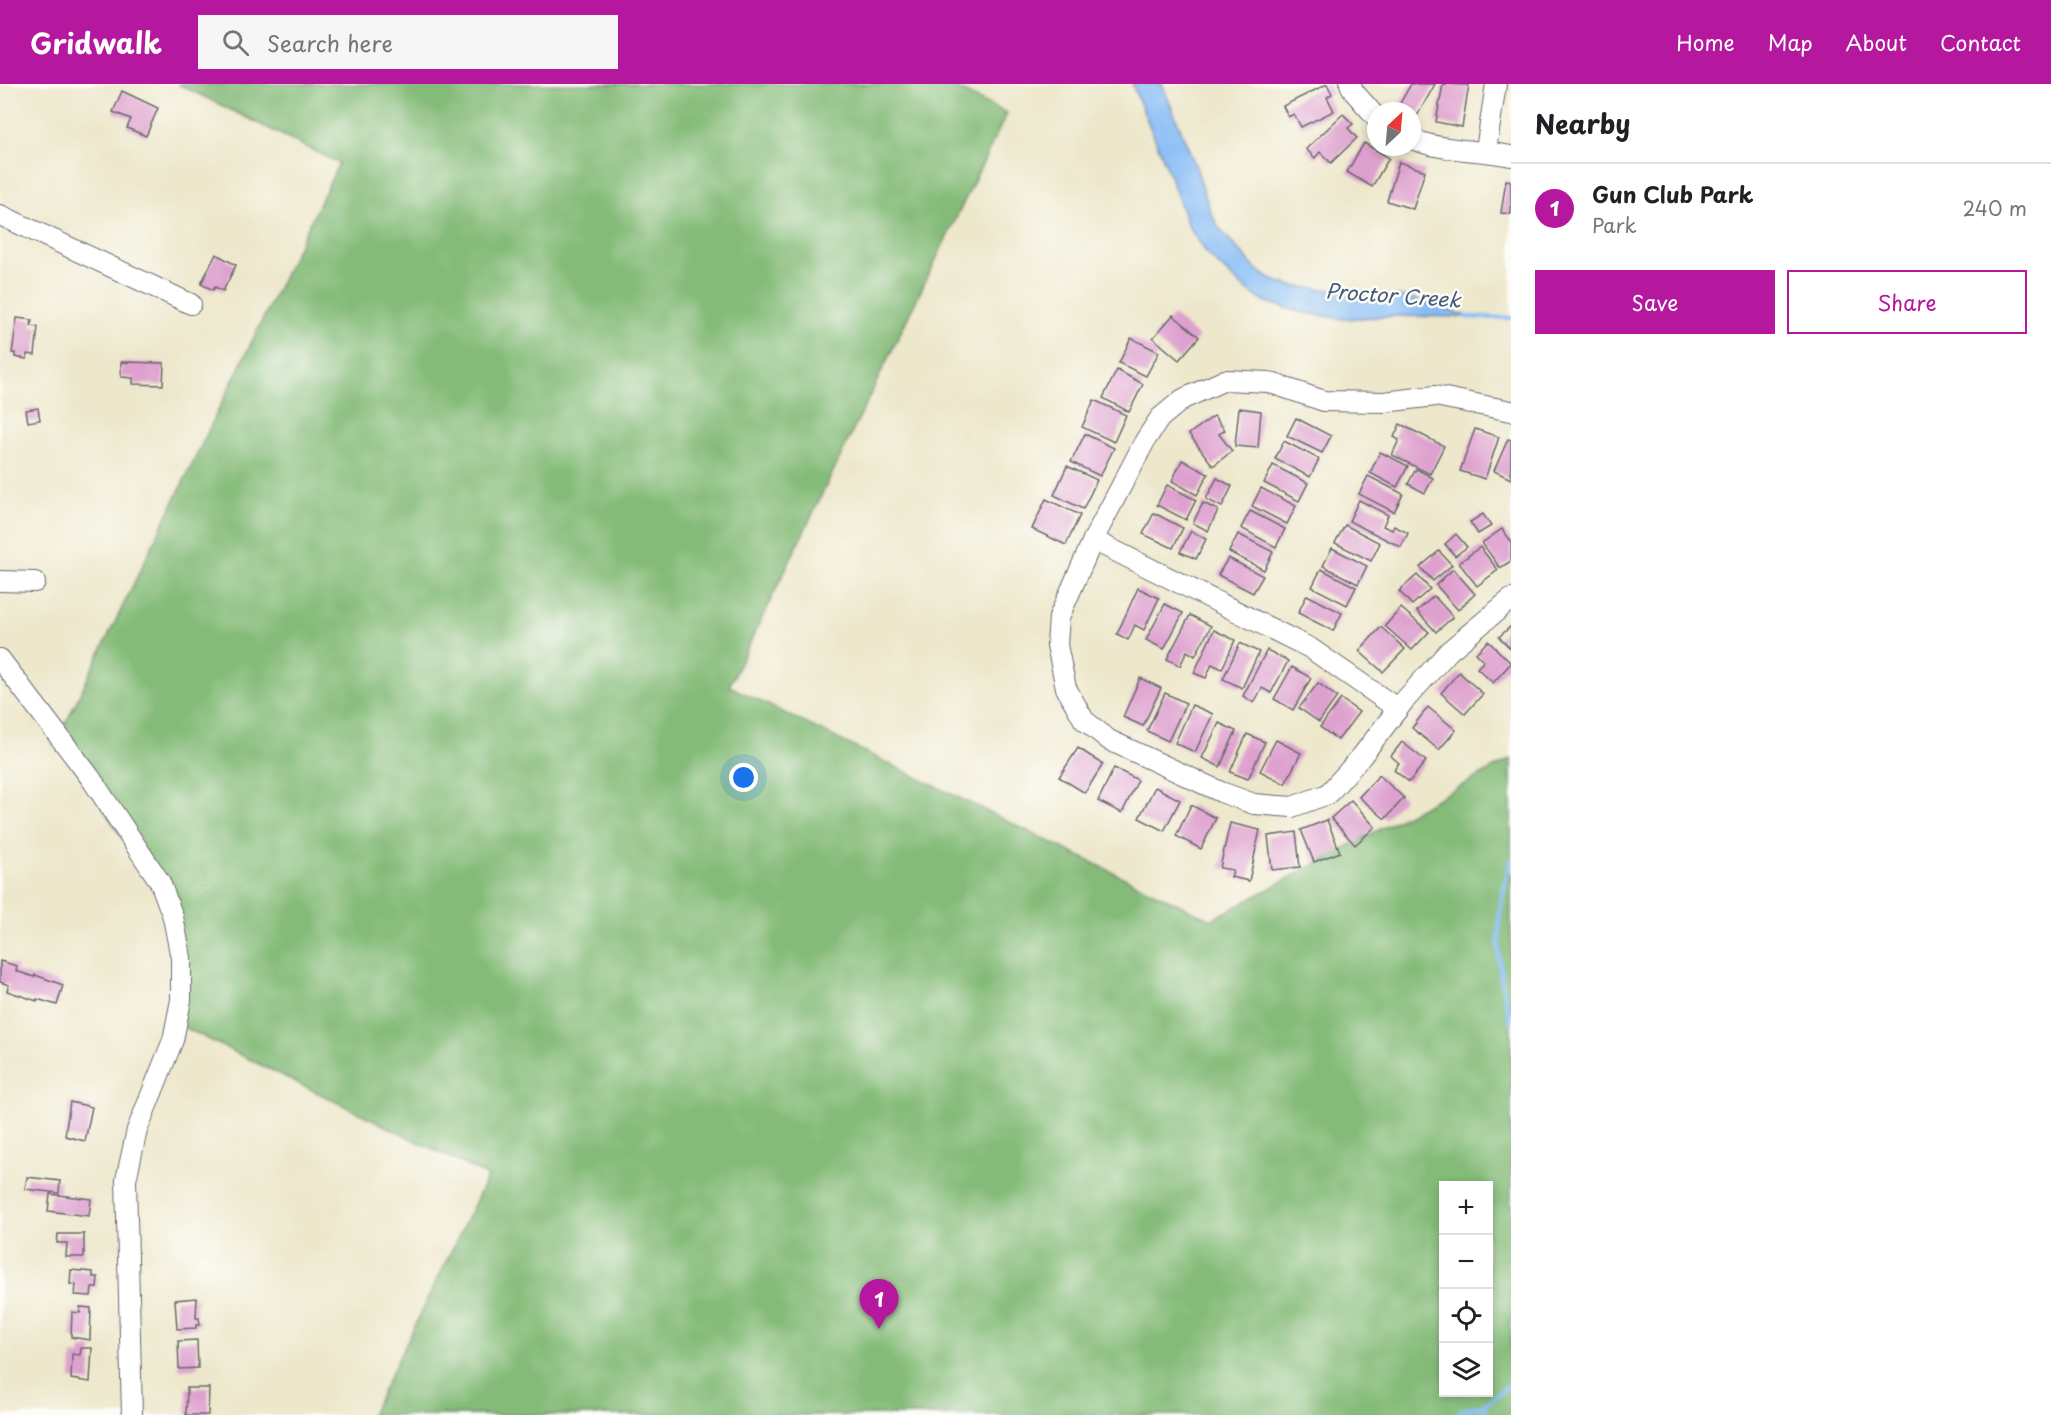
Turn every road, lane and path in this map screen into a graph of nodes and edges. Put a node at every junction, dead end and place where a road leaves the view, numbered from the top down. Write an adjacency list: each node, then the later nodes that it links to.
1 (1350, 84): 3 (street)
2 (1496, 84): 5 (street)
3 (1367, 107)
4 (1421, 143): 5 (street)
5 (1486, 150): 6 (street)
6 (1511, 156)
7 (0, 215): 8 (street)
8 (191, 304)
9 (1511, 411): 10 (street)
10 (1093, 540): 15 (street); 15 (street)
11 (0, 580): 12 (street)
12 (35, 582)
13 (1511, 599): 15 (street)
14 (0, 659): 16 (street)
15 (1398, 709)
16 (132, 1415)

